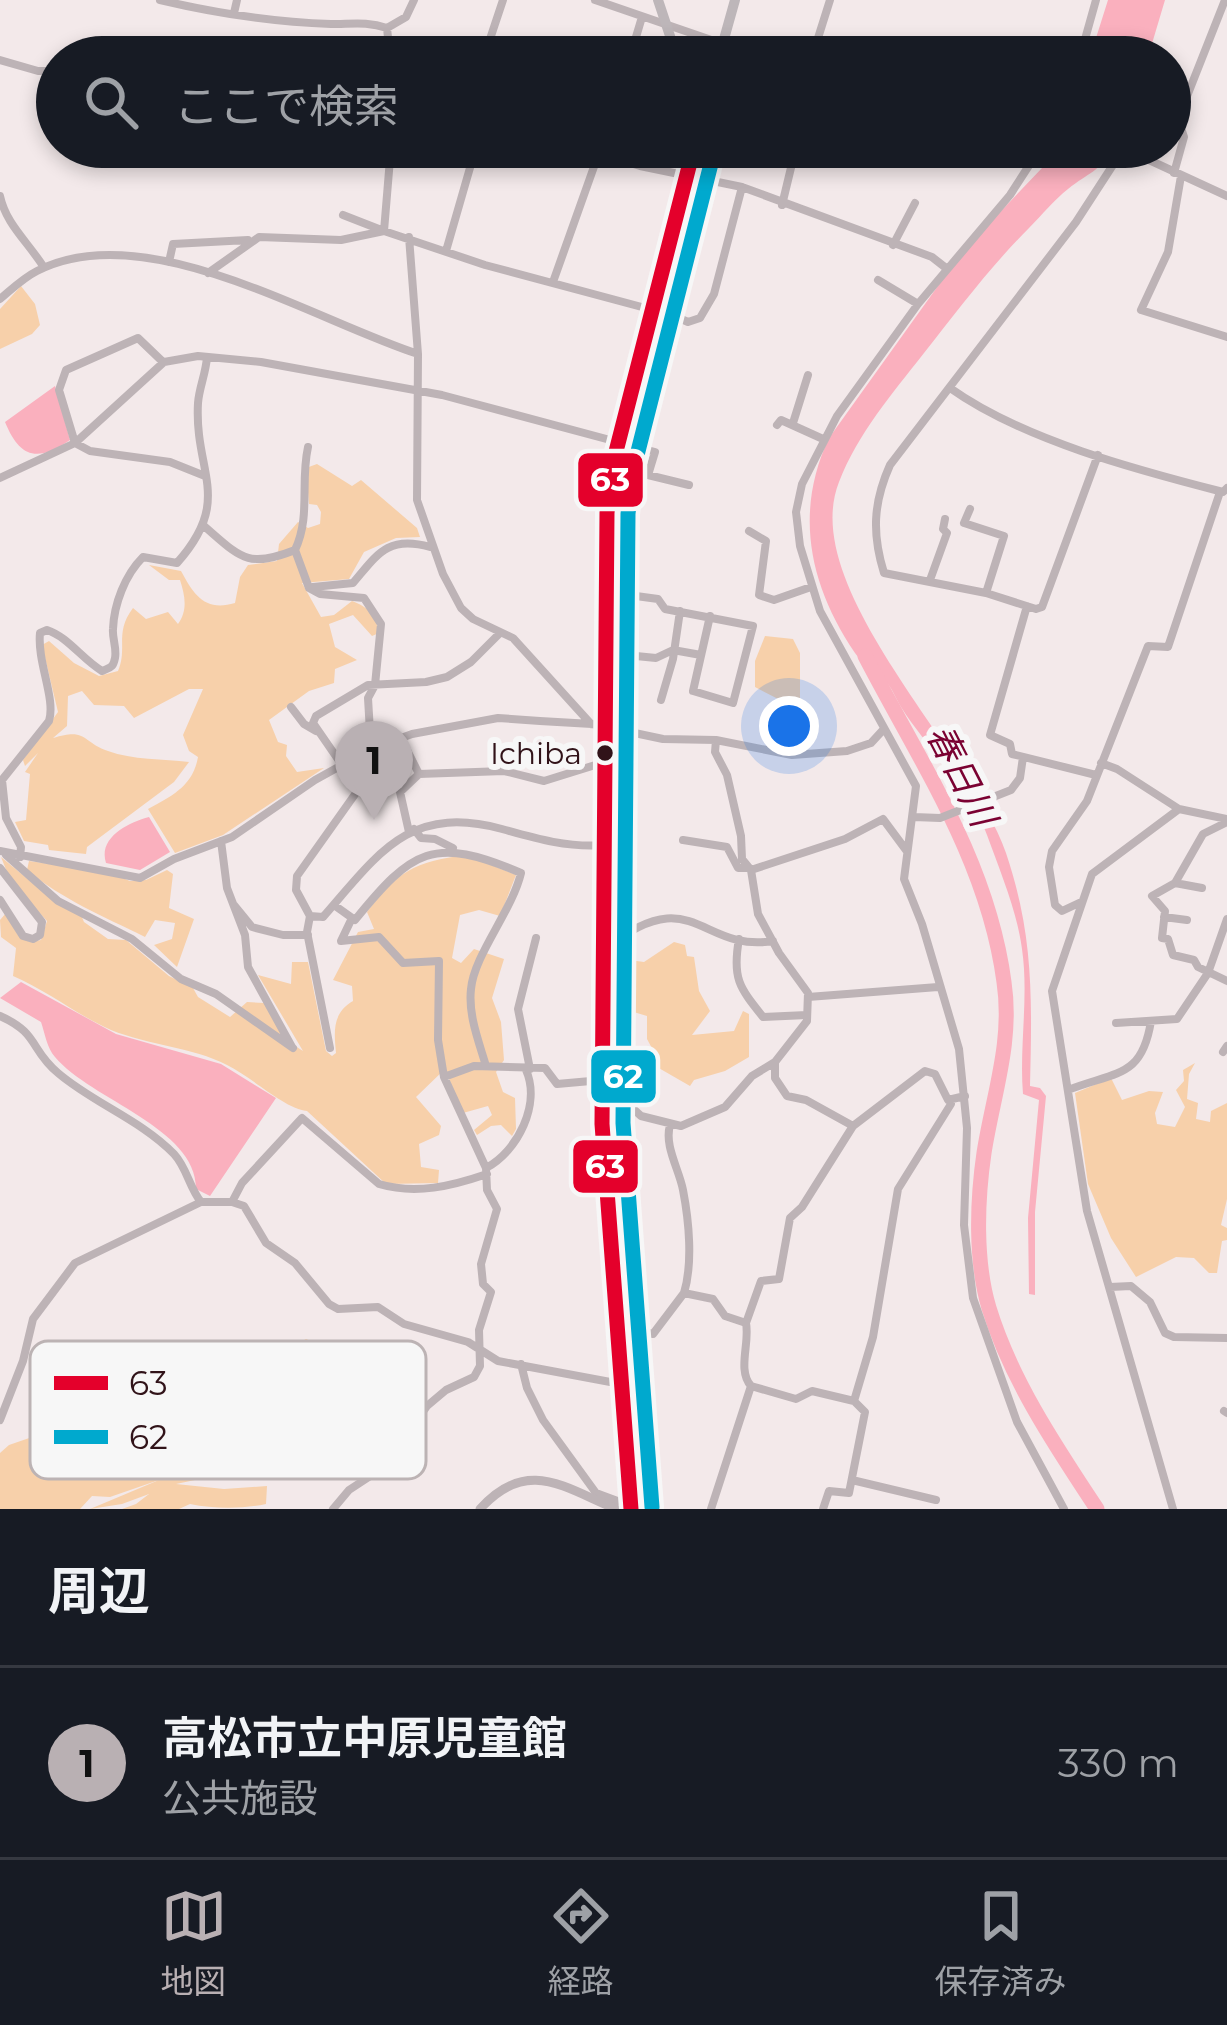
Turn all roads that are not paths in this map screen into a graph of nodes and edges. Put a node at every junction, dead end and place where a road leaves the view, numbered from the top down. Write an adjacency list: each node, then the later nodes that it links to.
1 (160, 0): 11 (street)
2 (237, 0): 11 (street)
3 (414, 0): 14 (street)
4 (503, 0): 16 (street)
5 (595, 0): 12 (street)
6 (658, 0): 13 (main road)
7 (734, 0): 20 (main road)
8 (830, 0): 21 (street)
9 (1096, 0): 22 (street)
10 (1225, 0): 25 (street)
11 (234, 13): 14 (street)
12 (642, 17): 13 (street); 17 (street)
13 (667, 26): 18 (main road); 19 (street)
14 (388, 28): 15 (street)
15 (389, 36)
16 (491, 36)
17 (636, 36)
18 (670, 36)
19 (689, 36)
20 (725, 36)
21 (819, 36)
22 (1086, 36)
23 (0, 59): 24 (street)
24 (36, 69)
25 (1191, 85)
26 (389, 168): 44 (street)
27 (470, 168): 48 (street)
28 (594, 168): 55 (street)
29 (659, 168): 37 (street)
30 (690, 168): 37 (main road)
31 (791, 168): 42 (street)
32 (1028, 168): 51 (street)
33 (1110, 168): 65 (street)
34 (1166, 168): 36 (street)
35 (1179, 168): 36 (street)
36 (1178, 174): 40 (street); 60 (street)
37 (688, 177): 38 (street); 59 (main road)
38 (742, 187): 42 (street); 59 (street)
39 (0, 196): 50 (street)
40 (1227, 196)
41 (915, 203): 47 (street)
42 (782, 205): 47 (street)
43 (343, 215): 44 (street)
44 (384, 231): 45 (street); 46 (street)
45 (409, 237): 48 (street); 61 (street)
46 (249, 240): 49 (street); 52 (street)
47 (892, 245): 51 (street)
48 (446, 251): 55 (street)
49 (169, 262): 52 (street); 54 (street)
50 (43, 266)
51 (946, 268): 58 (street)
52 (207, 274): 61 (street)
53 (878, 280): 58 (street)
54 (20, 282): 56 (street); 57 (street)
55 (553, 282): 59 (street)
56 (0, 283)
57 (0, 299)
58 (918, 304): 69 (street)
59 (654, 309): 71 (main road)
60 (1227, 337)
61 (418, 354): 66 (street)
62 (207, 357): 63 (street); 66 (street); 74 (street)
63 (164, 362): 70 (street); 70 (street)
64 (808, 375): 67 (street)
65 (950, 388): 73 (street); 84 (street)
66 (416, 390): 71 (street); 82 (street)
67 (793, 422): 68 (street); 69 (street)
68 (777, 424)
69 (823, 439): 86 (street)
70 (75, 443): 74 (street); 75 (street)
71 (618, 445): 76 (street); 93 (main road)
72 (308, 447): 83 (street)
73 (1097, 455): 77 (street); 88 (street)
74 (206, 477): 80 (street)
75 (0, 478)
76 (689, 485)
77 (1224, 490): 109 (street)
78 (970, 509): 87 (street)
79 (944, 519): 84 (street)
80 (204, 526): 83 (street); 123 (street)
81 (749, 531): 86 (street)
82 (432, 547): 85 (street); 91 (street)
83 (295, 550): 85 (street)
84 (930, 580): 87 (street)
85 (309, 587): 96 (street)
86 (812, 587): 101 (street)
87 (986, 593): 88 (street)
88 (1027, 606): 108 (street)
89 (680, 611): 90 (street); 92 (street); 94 (street)
90 (710, 616): 95 (street); 95 (street)
91 (500, 633): 96 (street); 99 (street)
92 (673, 650): 94 (street); 95 (street); 97 (street)
93 (606, 653): 94 (street); 100 (main road)
94 (622, 654)
95 (701, 655)
96 (375, 686): 102 (street); 106 (street)
97 (661, 700)
98 (291, 707): 102 (street)
99 (592, 724): 100 (street); 104 (street)
100 (606, 727): 103 (street); 107 (main road)
101 (883, 730): 105 (street); 114 (street)
102 (317, 731): 110 (street)
103 (634, 731): 105 (street); 107 (street)
104 (401, 738): 106 (street); 111 (street)
105 (716, 740): 125 (street)
106 (367, 751): 110 (street); 132 (street)
107 (606, 755): 111 (street); 119 (main road)
108 (1023, 757): 112 (street); 114 (street)
109 (1101, 763): 112 (street); 113 (street)
110 (341, 765): 118 (street)
111 (419, 774): 116 (street)
112 (1096, 775): 129 (street)
113 (1179, 809): 115 (street); 129 (street)
114 (914, 817): 120 (street)
115 (1227, 820): 126 (street)
116 (411, 830): 119 (street); 121 (street); 131 (street)
117 (683, 840): 125 (street)
118 (221, 842): 123 (street); 130 (street)
119 (605, 845): 141 (main road)
120 (906, 850): 125 (street); 144 (street)
121 (462, 851): 134 (street); 152 (street)
122 (2, 853): 123 (street); 130 (street)
123 (20, 857)
124 (0, 868): 128 (street)
125 (750, 869): 140 (street)
126 (1174, 883): 127 (street); 133 (street)
127 (1202, 888)
128 (0, 900)
129 (1081, 902): 156 (street)
130 (233, 904): 137 (street)
131 (334, 905): 132 (street); 134 (street)
132 (310, 916): 137 (street)
133 (1164, 917): 135 (street); 142 (street)
134 (352, 918): 154 (street)
135 (1187, 920)
136 (1227, 920): 142 (street)
137 (308, 935): 150 (street)
138 (536, 938): 153 (street)
139 (739, 939): 140 (street); 141 (street); 146 (street)
140 (773, 941): 145 (street)
141 (603, 951): 155 (main road)
142 (1208, 973): 143 (street); 148 (street)
143 (1227, 982)
144 (938, 987): 145 (street); 157 (street)
145 (808, 997): 146 (street)
146 (807, 1015): 151 (street)
147 (0, 1016): 162 (street)
148 (1151, 1021): 149 (street); 156 (street)
149 (1116, 1023)
150 (330, 1048)
151 (775, 1062): 159 (street); 160 (street)
152 (486, 1066): 153 (street); 154 (street)
153 (528, 1069): 155 (street); 161 (street)
154 (444, 1077): 161 (street)
155 (602, 1080): 159 (street); 167 (main road)
156 (1068, 1090): 164 (street)
157 (965, 1096): 158 (street); 185 (street)
158 (951, 1099): 160 (street); 173 (street)
159 (670, 1125): 165 (street)
160 (853, 1126): 166 (street)
161 (487, 1171): 163 (street); 169 (street)
162 (201, 1202): 163 (street); 175 (street)
163 (232, 1202): 169 (street)
164 (1110, 1287): 168 (street); 186 (street)
165 (684, 1293): 166 (street); 167 (street)
166 (746, 1323): 172 (street)
167 (616, 1326): 171 (main road)
168 (1227, 1338)
169 (478, 1349): 170 (street); 174 (street)
170 (521, 1364): 171 (street); 179 (street)
171 (621, 1384): 179 (main road)
172 (752, 1386): 173 (street); 183 (street)
173 (854, 1401): 177 (street)
174 (426, 1407)
175 (0, 1420)
176 (366, 1479): 180 (street)
177 (852, 1480): 178 (street); 184 (street)
178 (935, 1500)
179 (631, 1508)
180 (333, 1509)
181 (480, 1509): 182 (street)
182 (616, 1509)
183 (711, 1509)
184 (823, 1509)
185 (1064, 1509)
186 (1173, 1509)

